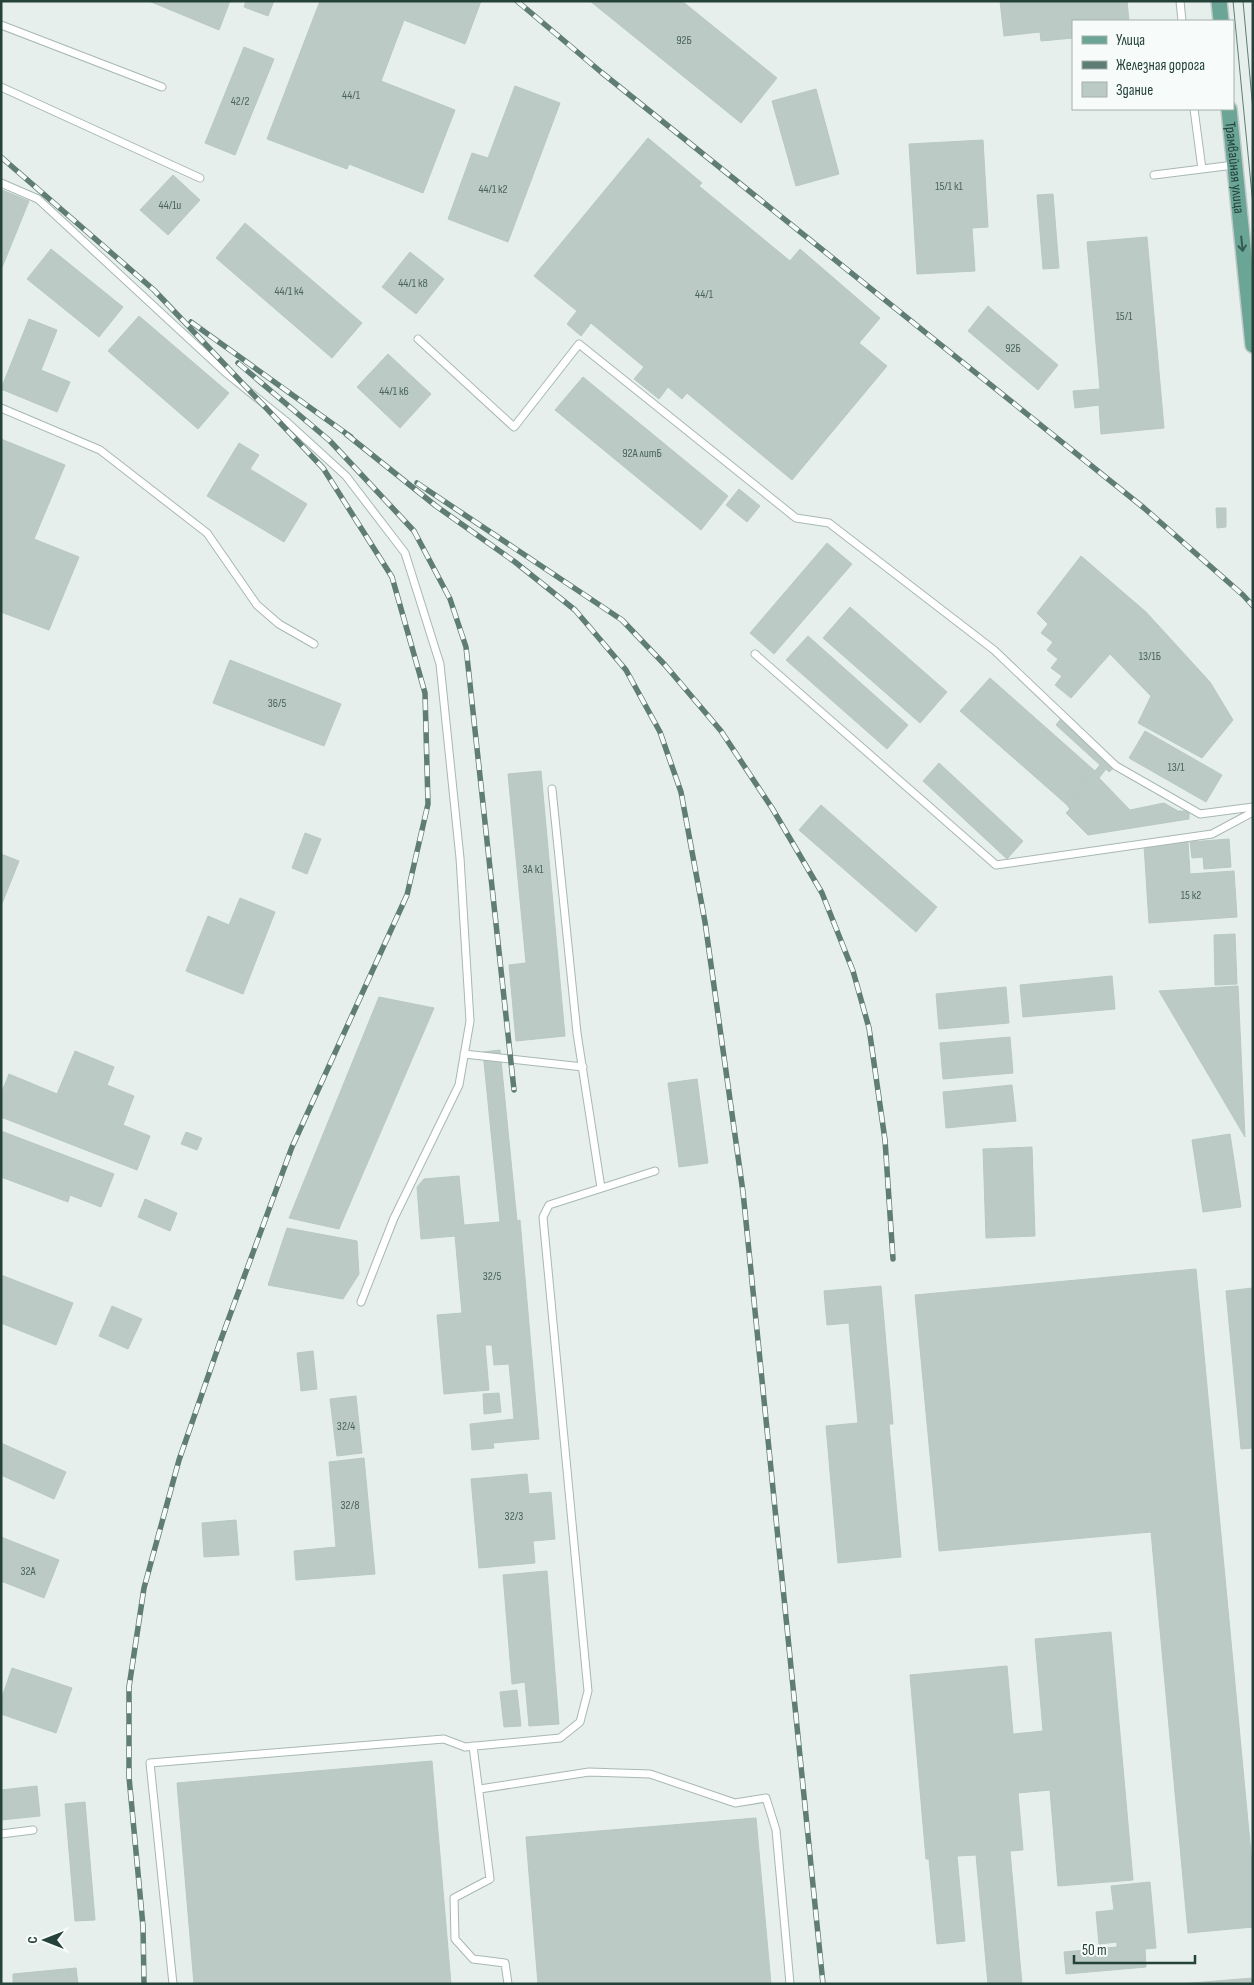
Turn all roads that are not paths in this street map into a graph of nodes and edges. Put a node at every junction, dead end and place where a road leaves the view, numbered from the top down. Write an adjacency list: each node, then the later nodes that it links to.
1 (1180, 1): 3 (lane)
2 (1219, 1): 4 (main road)
3 (1182, 20)
4 (1221, 20)
5 (1, 24): 7 (lane)
6 (1, 87): 13 (lane)
7 (162, 87)
8 (1194, 110): 11 (lane)
9 (1229, 110): 10 (main road, Трамвайная улица)
10 (1234, 165): 11 (lane); 16 (main road, Трамвайная улица, one-way to 16)
11 (1202, 169): 12 (lane)
12 (1154, 174)
13 (200, 178)
14 (1, 183): 23 (lane)
15 (418, 339): 21 (lane)
16 (1253, 345)
17 (1, 408): 18 (lane)
18 (314, 644)
19 (755, 654): 22 (lane)
20 (552, 789): 24 (lane)
21 (1253, 807)
22 (1253, 812)
23 (464, 1054): 24 (lane); 27 (lane)
24 (583, 1067): 26 (lane)
25 (655, 1171): 26 (lane)
26 (602, 1188): 28 (lane)
27 (361, 1302)
28 (473, 1746): 29 (lane); 32 (lane)
29 (480, 1790): 33 (lane); 34 (lane)
30 (33, 1830): 31 (lane)
31 (1, 1834)
32 (173, 1984)
33 (508, 1984)
34 (790, 1984)

